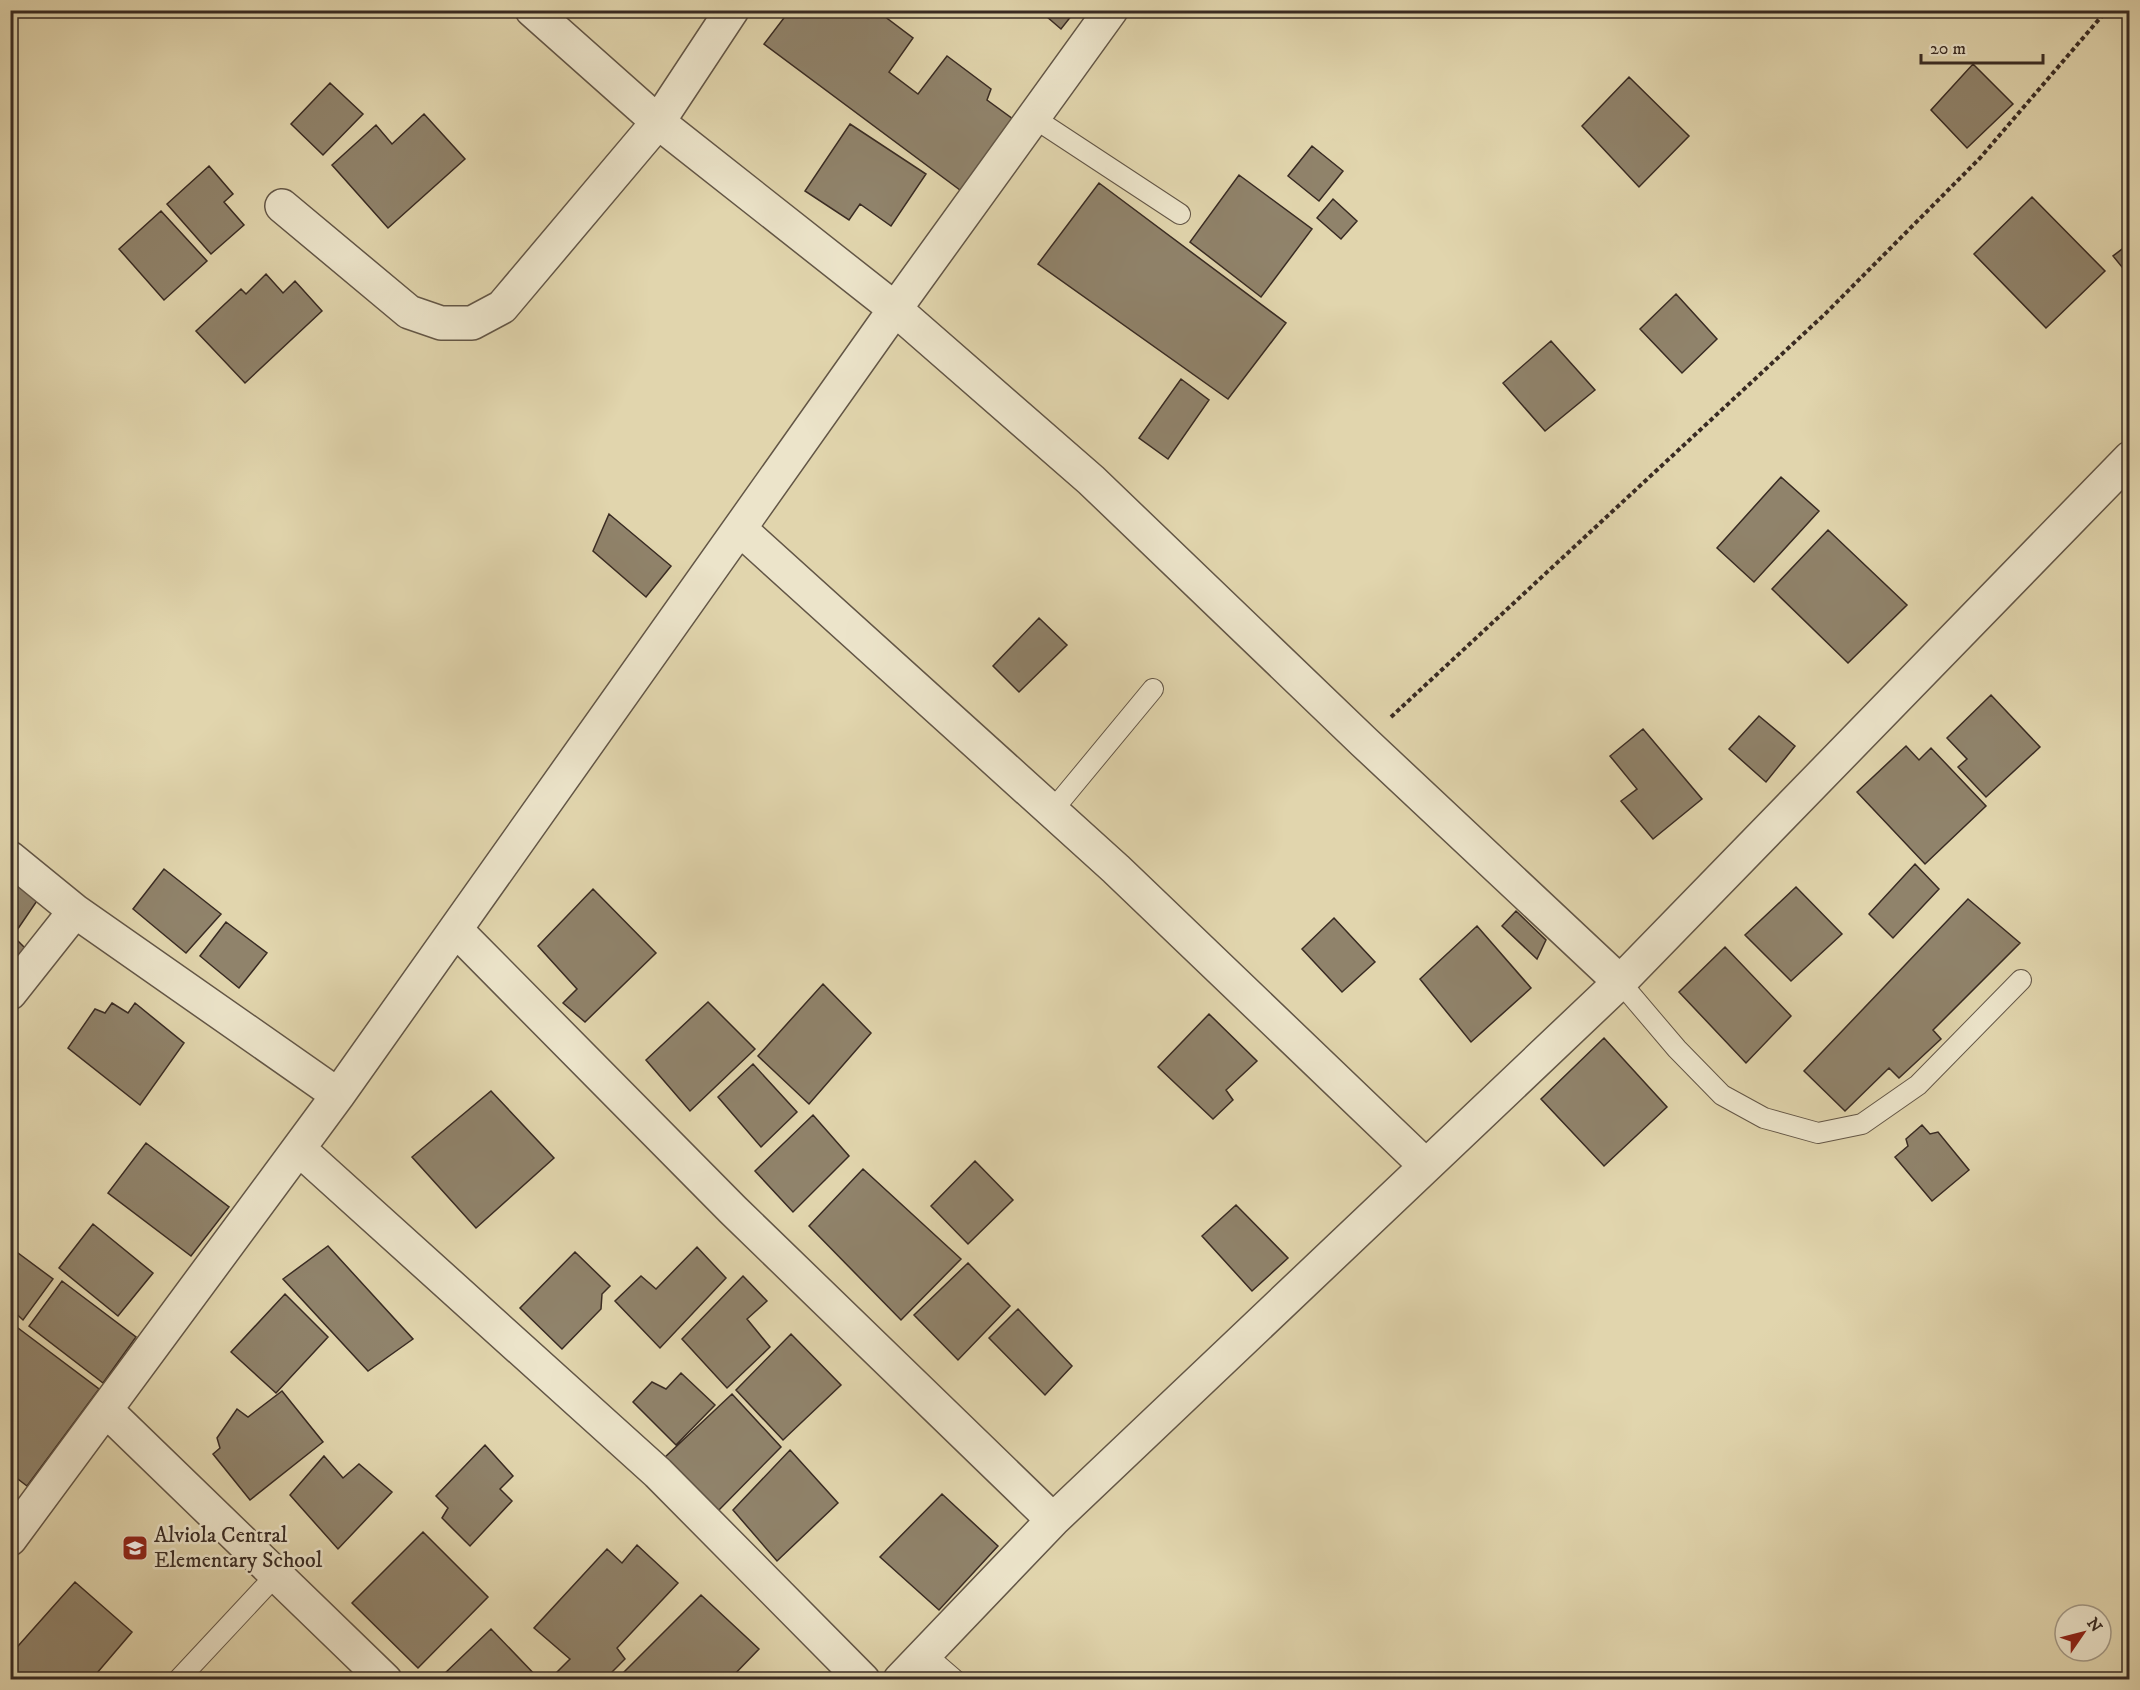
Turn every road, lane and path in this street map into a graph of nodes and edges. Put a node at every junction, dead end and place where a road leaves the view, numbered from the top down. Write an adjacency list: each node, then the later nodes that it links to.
1 (532, 10): 6 (street)
2 (732, 10): 6 (street)
3 (1111, 10): 5 (street)
4 (2107, 10): 13 (path)
5 (1034, 118): 8 (lane); 9 (street)
6 (658, 122): 7 (street); 9 (street)
7 (282, 206)
8 (1180, 214)
9 (895, 309): 11 (street); 13 (street)
10 (2130, 458): 19 (street)
11 (740, 529): 14 (street); 17 (street)
12 (1153, 689): 14 (lane)
13 (1364, 742): 19 (street)
14 (1052, 811): 23 (street)
15 (10, 858): 16 (street)
16 (75, 911): 20 (street); 21 (street)
17 (456, 930): 21 (street); 25 (street)
18 (2021, 980): 19 (lane)
19 (1620, 982): 23 (street)
20 (10, 993)
21 (338, 1095): 22 (street)
22 (299, 1149): 24 (street); 31 (street)
23 (1425, 1165): 25 (street)
24 (106, 1410): 26 (street); 27 (street)
25 (1053, 1520): 28 (street)
26 (10, 1539)
27 (277, 1574): 29 (lane); 30 (street)
28 (925, 1654): 32 (street); 33 (lane)
29 (178, 1680)
30 (385, 1680)
31 (863, 1680)
32 (900, 1680)
33 (955, 1680)

